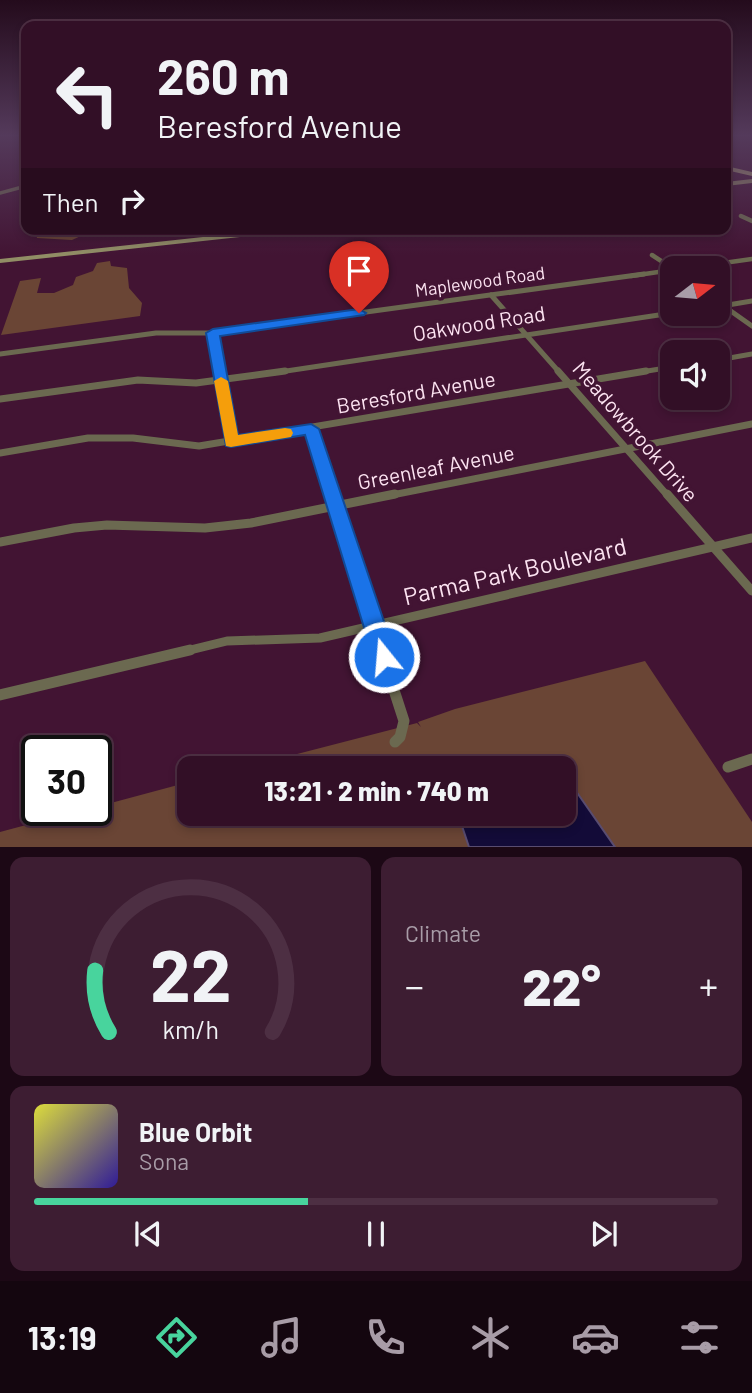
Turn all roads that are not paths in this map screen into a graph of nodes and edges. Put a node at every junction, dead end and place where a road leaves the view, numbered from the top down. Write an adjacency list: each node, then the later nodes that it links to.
1 (752, 181): 2 (main road)
2 (731, 183)
3 (21, 187): 4 (street)
4 (0, 193)
5 (741, 216): 6 (street)
6 (752, 221)
7 (240, 235): 10 (main road)
8 (652, 255): 11 (street)
9 (752, 259): 12 (street)
10 (0, 261)
11 (660, 261)
12 (730, 262)
13 (660, 271): 14 (street, Maplewood Road)
14 (491, 295): 20 (street, Maplewood Road); 21 (street, Meadowbrook Drive)
15 (752, 301): 16 (street)
16 (730, 304)
17 (730, 312): 19 (street)
18 (660, 315): 21 (street, Oakwood Road)
19 (752, 326)
20 (213, 333): 22 (street, Maplewood Road); 26 (street)
21 (525, 335): 26 (street, Oakwood Road); 27 (street, Meadowbrook Drive)
22 (0, 354)
23 (752, 354): 24 (street)
24 (730, 358)
25 (660, 369): 27 (street, Beresford Avenue)
26 (221, 381): 28 (street, Oakwood Road); 31 (street)
27 (570, 384): 30 (street, Beresford Avenue); 32 (street, Meadowbrook Drive)
28 (0, 399)
29 (752, 424): 32 (street, Greenleaf Avenue)
30 (311, 429): 31 (street, Beresford Avenue); 34 (street)
31 (231, 442): 33 (street, Beresford Avenue)
32 (626, 449): 34 (street, Greenleaf Avenue); 37 (street, Meadowbrook Drive)
33 (0, 453)
34 (333, 506): 36 (street, Greenleaf Avenue); 39 (street)
35 (752, 538): 37 (street, Parma Park Boulevard)
36 (0, 542)
37 (713, 547): 38 (street, Meadowbrook Drive); 39 (street, Parma Park Boulevard)
38 (752, 592)
39 (375, 626): 40 (street, Parma Park Boulevard); 41 (street)
40 (0, 695)
41 (396, 742)
42 (752, 759): 43 (street)
43 (728, 767)

